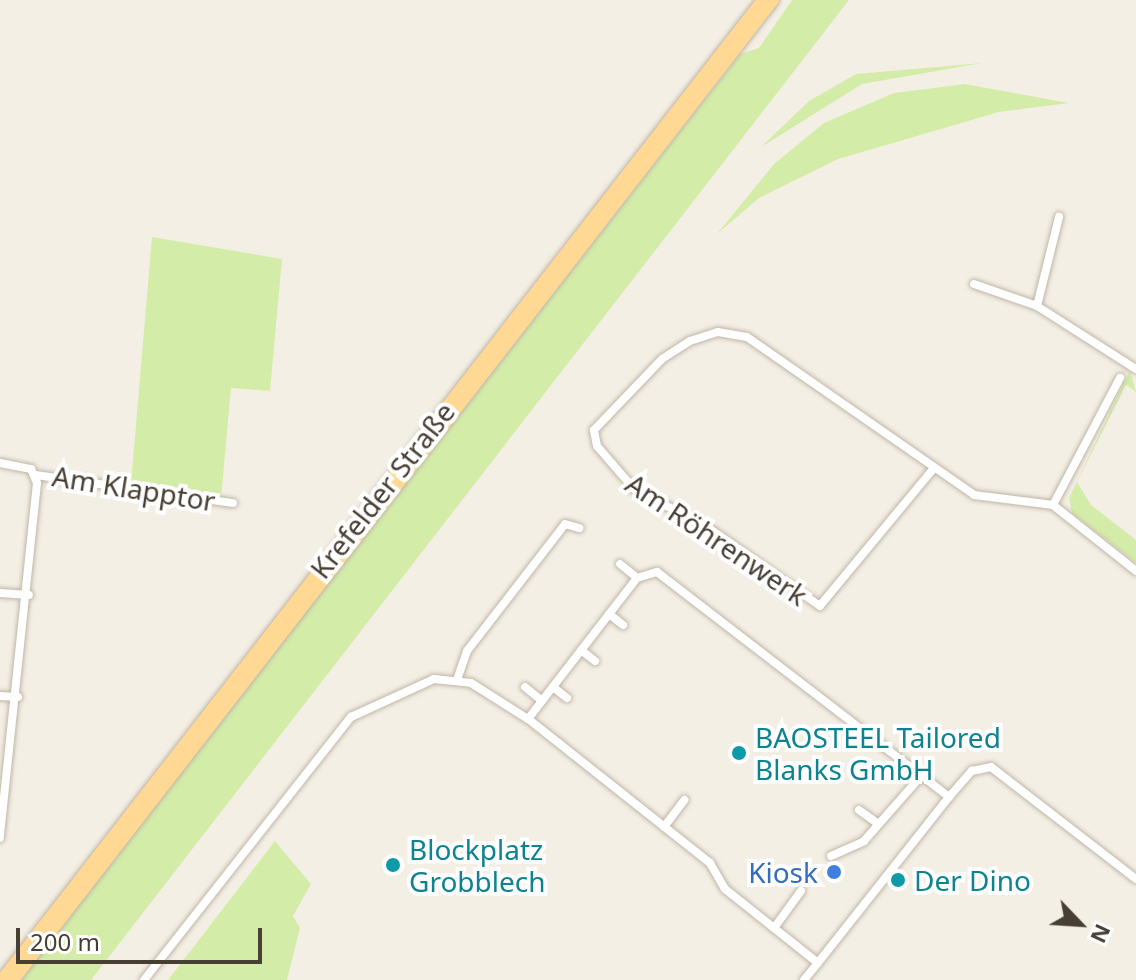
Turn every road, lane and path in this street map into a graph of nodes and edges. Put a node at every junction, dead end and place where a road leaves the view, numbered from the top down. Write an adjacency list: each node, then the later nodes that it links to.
1 (763, 0): 45 (main road, Krefelder Straße)
2 (773, 0): 46 (main road, Krefelder Straße)
3 (1059, 217): 5 (street)
4 (974, 284): 5 (street)
5 (1037, 306): 6 (street)
6 (1136, 369)
7 (1120, 378): 12 (street)
8 (0, 463): 10 (street, Am Klapptor)
9 (934, 468): 9 (street, Am Röhrenwerk); 12 (street, Am Röhrenwerk)
10 (36, 475): 11 (street, Am Klapptor); 18 (street)
11 (233, 503)
12 (1053, 505): 15 (street)
13 (579, 528): 22 (street)
14 (620, 564): 16 (street)
15 (1136, 571)
16 (637, 578): 19 (street); 33 (street)
17 (0, 593): 18 (street)
18 (29, 595): 29 (street)
19 (609, 614): 20 (street); 21 (street)
20 (623, 625)
21 (581, 650): 24 (street); 27 (street)
22 (467, 651): 23 (street); 25 (street)
23 (481, 654)
24 (595, 661)
25 (457, 680): 32 (street); 47 (street)
26 (525, 687): 31 (street)
27 (553, 687): 30 (street); 31 (street)
28 (0, 696): 29 (street)
29 (18, 697): 39 (street)
30 (567, 698)
31 (542, 701): 32 (street)
32 (528, 719): 38 (street)
33 (922, 775): 34 (street); 37 (street)
34 (949, 797): 41 (street); 44 (street)
35 (684, 800): 38 (street)
36 (859, 810): 37 (street)
37 (878, 824): 40 (street)
38 (664, 827): 43 (street)
39 (0, 838)
40 (831, 856)
41 (1136, 879)
42 (801, 891): 43 (street)
43 (774, 928): 44 (street)
44 (818, 963): 48 (street)
45 (2, 980)
46 (13, 980)
47 (144, 980)
48 (804, 980)

